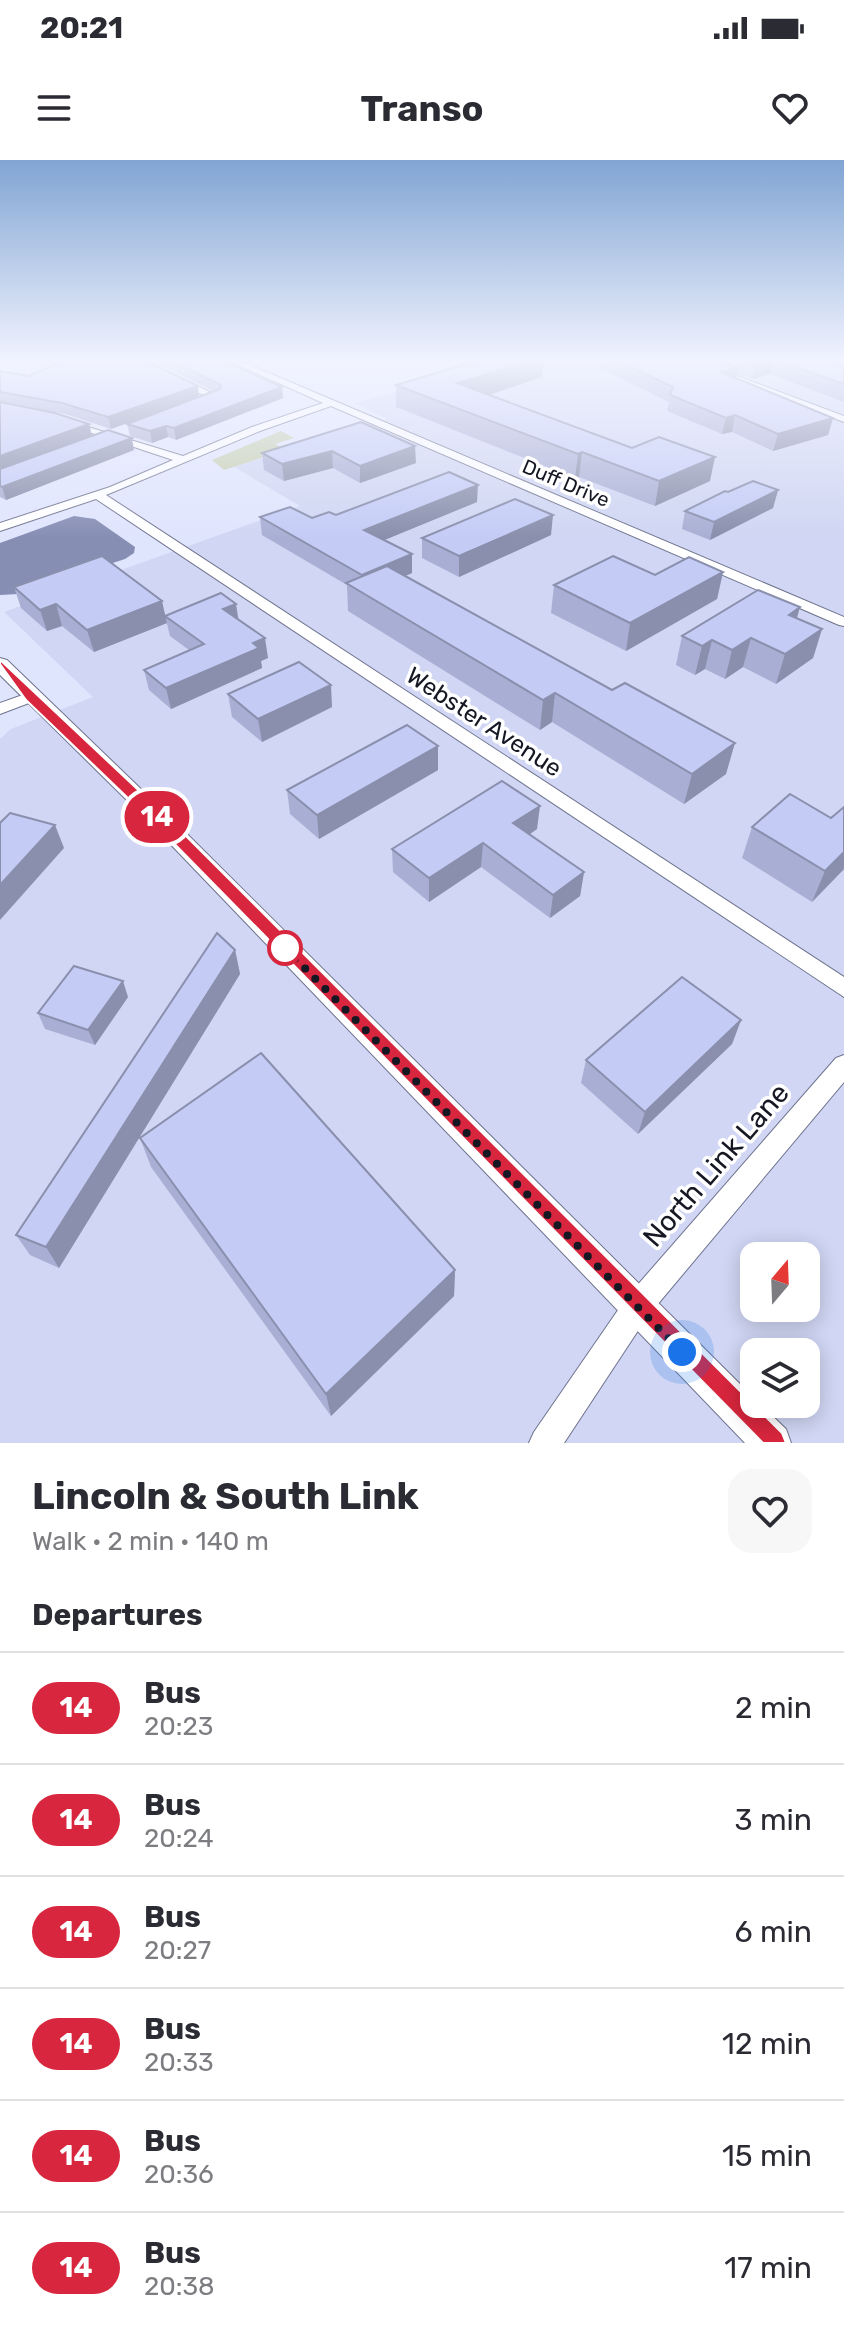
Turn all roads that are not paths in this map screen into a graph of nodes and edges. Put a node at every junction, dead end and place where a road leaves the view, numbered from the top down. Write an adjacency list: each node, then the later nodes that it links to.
1 (61, 419): 5 (street)
2 (288, 419): 7 (street)
3 (368, 419): 12 (street, Duff Drive)
4 (128, 430): 5 (street)
5 (115, 435): 6 (street); 7 (street)
6 (89, 445)
7 (181, 459): 8 (street)
8 (121, 483): 9 (street); 10 (street)
9 (98, 495): 11 (street); 16 (street, Webster Avenue)
10 (0, 517)
11 (0, 527)
12 (844, 622)
13 (0, 664): 14 (street)
14 (31, 697): 15 (street); 18 (street)
15 (0, 709)
16 (844, 988)
17 (844, 1065): 18 (street, North Link Lane)
18 (637, 1307): 19 (street, North Link Lane); 20 (street)
19 (545, 1443)
20 (772, 1443)

